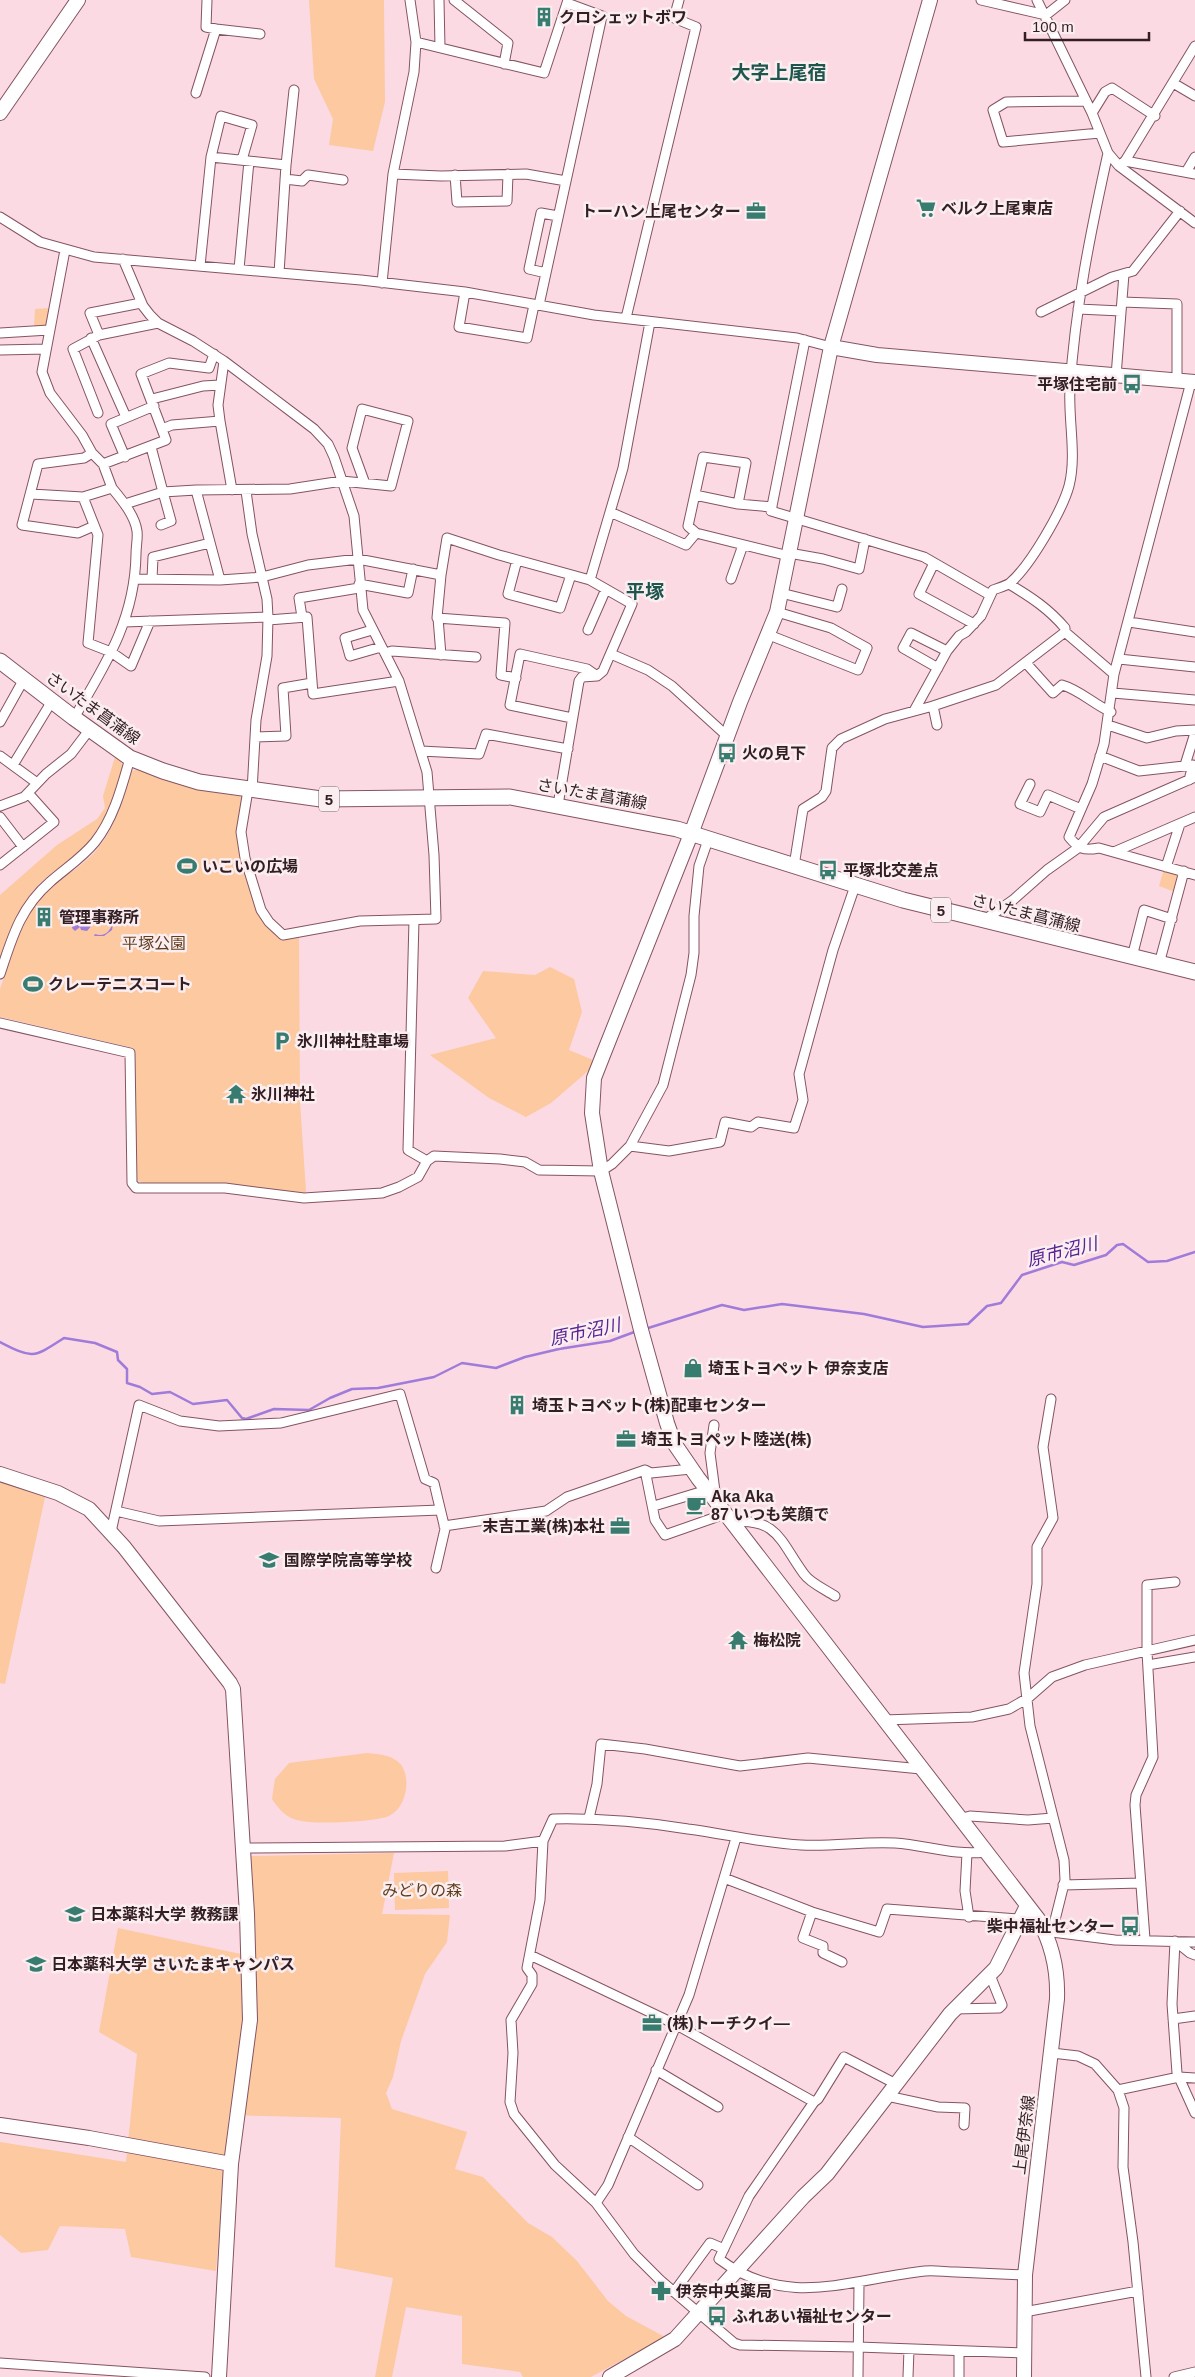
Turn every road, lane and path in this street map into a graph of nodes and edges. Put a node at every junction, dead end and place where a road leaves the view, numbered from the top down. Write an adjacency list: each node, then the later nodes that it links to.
1 (78, 0): 24 (street)
2 (207, 0): 13 (street)
3 (410, 0): 15 (street)
4 (440, 0): 17 (street)
5 (454, 0): 18 (street)
6 (678, 0): 60 (street)
7 (930, 0): 67 (street, 上尾伊奈線)
8 (981, 0): 12 (street)
9 (1037, 0): 12 (street)
10 (1065, 0): 12 (street)
11 (567, 2): 18 (street); 40 (street)
12 (1046, 15): 23 (street)
13 (216, 29): 14 (street); 21 (street)
14 (260, 34)
15 (416, 42): 17 (street); 35 (street)
16 (1195, 46): 19 (street)
17 (440, 47): 18 (street)
18 (504, 64)
19 (1173, 83): 22 (street); 26 (street)
20 (294, 90): 33 (street)
21 (196, 93)
22 (1195, 96)
23 (1084, 100): 25 (street); 27 (street)
24 (0, 113)
25 (1092, 114): 26 (street); 27 (street)
26 (1155, 116): 32 (street)
27 (1100, 133): 28 (street)
28 (1108, 153): 32 (street); 54 (street)
29 (211, 157): 31 (street); 31 (street); 47 (street)
30 (1195, 157): 34 (street)
31 (245, 161): 33 (street); 48 (street)
32 (1122, 163): 34 (street); 41 (street)
33 (286, 165): 38 (street)
34 (1190, 173)
35 (393, 174): 37 (street); 52 (street)
36 (508, 174): 37 (street); 37 (street); 40 (street)
37 (455, 176)
38 (285, 179): 39 (street); 49 (street)
39 (342, 180)
40 (566, 181): 42 (street)
41 (1180, 211): 44 (street); 51 (street)
42 (558, 216): 50 (street); 50 (street)
43 (0, 217): 45 (street)
44 (1195, 223)
45 (65, 250): 46 (street); 63 (street)
46 (124, 259): 47 (street); 55 (street)
47 (200, 266): 48 (street)
48 (239, 269): 49 (street)
49 (279, 273): 52 (street)
50 (546, 273): 56 (street)
51 (1124, 274): 54 (street); 57 (street)
52 (382, 283): 53 (street)
53 (465, 292): 56 (street); 56 (street)
54 (1079, 294): 58 (street); 59 (street)
55 (141, 303): 62 (street); 65 (street)
56 (536, 305): 60 (street)
57 (1122, 306): 58 (street); 73 (street); 74 (street)
58 (1078, 309): 72 (street)
59 (1041, 312)
60 (626, 318): 61 (street)
61 (650, 322): 66 (street); 99 (street)
62 (158, 323): 65 (street); 70 (street)
63 (50, 330): 64 (street); 68 (street)
64 (0, 332)
65 (95, 337): 78 (street); 79 (street)
66 (805, 340): 67 (street); 98 (street)
67 (831, 347): 72 (street); 100 (street, 上尾伊奈線)
68 (46, 349): 69 (street); 83 (street)
69 (0, 350)
70 (214, 354): 71 (street); 77 (street)
71 (224, 361): 76 (street); 86 (street)
72 (1072, 372): 73 (street); 120 (street)
73 (1116, 376): 74 (street)
74 (1177, 381): 75 (street)
75 (1193, 382): 132 (street)
76 (220, 385): 77 (street); 80 (street)
77 (153, 403): 79 (street); 81 (street)
78 (98, 413)
79 (126, 417): 84 (street)
80 (220, 421): 81 (street); 90 (street)
81 (162, 429): 82 (street)
82 (151, 447): 84 (street); 92 (street)
83 (92, 453): 85 (street); 93 (street)
84 (125, 457): 85 (street)
85 (103, 464): 88 (street)
86 (342, 481): 87 (street); 91 (street); 108 (street)
87 (364, 482): 87 (street)
88 (112, 488): 95 (street); 96 (street)
89 (196, 490): 90 (street); 92 (street); 105 (street)
90 (232, 490): 91 (street)
91 (246, 491): 114 (street)
92 (163, 492): 96 (street); 101 (street)
93 (31, 494): 95 (street); 102 (street)
94 (695, 495): 97 (street); 97 (street); 103 (street)
95 (83, 496): 102 (street)
96 (125, 504): 115 (street)
97 (738, 504): 98 (street)
98 (772, 507): 100 (street)
99 (610, 512): 103 (street); 119 (street)
100 (796, 519): 104 (street); 107 (street, 上尾伊奈線)
101 (161, 525)
102 (94, 526): 141 (street)
103 (696, 533): 106 (street)
104 (865, 539): 107 (street); 110 (street)
105 (210, 543): 116 (street); 118 (street)
106 (743, 545): 107 (street); 117 (street)
107 (789, 555): 124 (street, 上尾伊奈線)
108 (358, 559): 111 (street); 114 (street); 121 (street)
109 (517, 560): 112 (street); 113 (street); 113 (street)
110 (934, 563): 125 (street); 133 (street)
111 (413, 570): 112 (street); 121 (street)
112 (441, 575): 129 (street)
113 (571, 575): 119 (street)
114 (262, 578): 118 (street); 128 (street)
115 (136, 579): 116 (street); 131 (street)
116 (152, 579): 118 (street)
117 (732, 579)
118 (220, 580)
119 (590, 580): 122 (street)
120 (1009, 584): 125 (street); 136 (street)
121 (359, 586): 127 (street); 134 (street)
122 (606, 589): 135 (street); 142 (street)
123 (842, 589): 124 (street)
124 (781, 593): 126 (street, 上尾伊奈線)
125 (990, 594): 133 (street)
126 (777, 612): 138 (street, 上尾伊奈線); 138 (street)
127 (302, 617): 128 (street); 155 (street)
128 (268, 618): 130 (street); 170 (street)
129 (438, 618): 143 (street); 152 (street)
130 (150, 621): 131 (street); 141 (street)
131 (124, 622): 141 (street)
132 (1129, 622): 137 (street); 145 (street)
133 (974, 624): 140 (street)
134 (372, 630): 139 (street); 139 (street)
135 (588, 630)
136 (1066, 632): 147 (street); 150 (street)
137 (1195, 632)
138 (769, 636): 169 (street, 上尾伊奈線)
139 (383, 650): 143 (street); 154 (street)
140 (947, 651): 149 (street); 149 (street)
141 (111, 652): 162 (street)
142 (611, 654): 151 (street); 169 (street)
143 (441, 655): 144 (street)
144 (476, 657)
145 (1119, 659): 148 (street); 150 (street)
146 (0, 661): 153 (main road, さいたま菖蒲線 / 5)
147 (1026, 663): 159 (street); 161 (street)
148 (1195, 667)
149 (938, 668): 160 (street)
150 (1114, 674): 156 (street)
151 (597, 676): 152 (street); 163 (street)
152 (516, 678): 163 (street)
153 (24, 679): 158 (main road, さいたま菖蒲線 / 5); 164 (street)
154 (400, 681): 155 (street); 172 (street)
155 (312, 683): 170 (street)
156 (1113, 693): 157 (street); 161 (street)
157 (1195, 700)
158 (52, 701): 162 (main road, さいたま菖蒲線 / 5); 176 (street)
159 (933, 706): 160 (street); 165 (street)
160 (914, 710): 196 (street)
161 (1110, 712): 166 (street)
162 (74, 718): 167 (main road, さいたま菖蒲線 / 5)
163 (572, 718): 171 (street)
164 (0, 722)
165 (937, 725)
166 (1108, 725): 168 (street); 174 (street)
167 (90, 729): 175 (main road, さいたま菖蒲線 / 5); 179 (street)
168 (1195, 732): 177 (street)
169 (728, 736): 190 (street, 上尾伊奈線)
170 (256, 737): 181 (street)
171 (568, 749): 172 (street); 184 (street)
172 (421, 751): 183 (street)
173 (0, 756): 176 (street)
174 (1100, 756): 177 (street); 186 (street)
175 (130, 758): 181 (main road, さいたま菖蒲線 / 5); 207 (street)
176 (13, 765): 179 (street)
177 (1185, 765): 178 (street)
178 (1192, 778): 193 (street)
179 (37, 784): 182 (street)
180 (1030, 784): 186 (street)
181 (250, 790): 183 (main road, さいたま菖蒲線 / 5); 202 (street)
182 (28, 793): 185 (street); 192 (street)
183 (429, 797): 184 (main road, さいたま菖蒲線 / 5); 202 (street)
184 (558, 805): 190 (main road, さいたま菖蒲線 / 5)
185 (0, 806)
186 (1081, 809): 193 (street)
187 (0, 817): 192 (street)
188 (1195, 817): 189 (street)
189 (1180, 824): 194 (street); 197 (street)
190 (691, 834): 191 (main road, さいたま菖蒲線 / 5); 211 (street, 上尾伊奈線)
191 (708, 840): 196 (main road, さいたま菖蒲線 / 5); 209 (street)
192 (23, 847): 195 (street)
193 (1078, 848): 194 (street); 203 (street)
194 (1114, 852): 197 (street)
195 (0, 865)
196 (794, 866): 200 (main road, さいたま菖蒲線 / 5)
197 (1166, 866): 198 (street)
198 (1184, 872): 199 (street); 201 (street)
199 (1195, 874)
200 (856, 886): 203 (main road, さいたま菖蒲線 / 5); 209 (street)
201 (1172, 919): 204 (street); 205 (street)
202 (414, 920): 210 (street)
203 (983, 921): 204 (main road, さいたま菖蒲線 / 5)
204 (1132, 957): 205 (main road, さいたま菖蒲線 / 5)
205 (1160, 964): 206 (main road, さいたま菖蒲線 / 5)
206 (1194, 970)
207 (0, 974)
208 (0, 1022): 210 (street)
209 (630, 1146): 211 (street)
210 (427, 1161): 211 (street)
211 (601, 1171): 214 (street, 上尾伊奈線)
212 (1051, 1398): 232 (street)
213 (714, 1425): 218 (street)
214 (691, 1469): 215 (street); 217 (street, 上尾伊奈線)
215 (645, 1470): 219 (street); 223 (street)
216 (0, 1474): 224 (street)
217 (707, 1490): 218 (street, 上尾伊奈線); 219 (street)
218 (716, 1502): 222 (street, 上尾伊奈線)
219 (654, 1506): 222 (street)
220 (116, 1510): 221 (street); 221 (street); 224 (street)
221 (440, 1510): 223 (street)
222 (728, 1518): 227 (street); 233 (street, 上尾伊奈線)
223 (444, 1526): 225 (street)
224 (111, 1532): 240 (street)
225 (436, 1568)
226 (1175, 1582): 229 (street)
227 (835, 1596)
228 (1195, 1640): 229 (street)
229 (1147, 1652): 231 (street); 232 (street)
230 (1195, 1658): 231 (street)
231 (1148, 1665): 244 (street)
232 (1028, 1698): 233 (street); 236 (street)
233 (884, 1720): 234 (street, 上尾伊奈線)
234 (921, 1769): 235 (street); 237 (street, 上尾伊奈線)
235 (589, 1818): 238 (street); 239 (street)
236 (1053, 1818): 237 (street); 245 (street)
237 (959, 1819): 241 (street, 上尾伊奈線)
238 (736, 1838): 242 (street); 243 (street)
239 (543, 1841): 240 (street); 254 (street)
240 (241, 1848): 275 (street)
241 (985, 1852): 242 (street); 246 (street, 上尾伊奈線)
242 (967, 1853): 248 (street)
243 (724, 1878): 247 (street); 261 (street)
244 (1140, 1883): 245 (street); 251 (street)
245 (1063, 1885): 250 (street)
246 (1027, 1906): 249 (street); 250 (street, 上尾伊奈線)
247 (812, 1912): 248 (street); 256 (street)
248 (969, 1917): 249 (street)
249 (1019, 1919): 257 (street)
250 (1049, 1934): 251 (street); 262 (street, 上尾伊奈線)
251 (1145, 1939): 252 (street)
252 (1176, 1941): 253 (street); 255 (street); 260 (street)
253 (1195, 1942)
254 (530, 1955): 261 (street); 277 (street)
255 (1195, 1955)
256 (842, 1962)
257 (990, 1975): 258 (street); 258 (street)
258 (954, 2010): 266 (street)
259 (1195, 2016): 260 (street)
260 (1173, 2019): 264 (street)
261 (676, 2024): 263 (street); 269 (street)
262 (1052, 2054): 267 (street); 280 (street, 上尾伊奈線)
263 (656, 2070): 270 (street); 274 (street)
264 (1179, 2077): 265 (street); 267 (street); 271 (street)
265 (1195, 2078)
266 (896, 2084): 268 (street); 269 (street)
267 (1118, 2090): 282 (street)
268 (887, 2096): 273 (street); 279 (street)
269 (814, 2102): 278 (street)
270 (718, 2108)
271 (1195, 2113)
272 (0, 2125): 275 (street)
273 (964, 2125)
274 (628, 2137): 276 (street); 277 (street)
275 (231, 2164): 294 (street)
276 (698, 2185)
277 (596, 2203): 283 (street)
278 (724, 2249): 279 (street); 283 (street)
279 (736, 2272): 281 (street); 285 (street)
280 (1025, 2275): 281 (street); 284 (street, 上尾伊奈線)
281 (859, 2284): 286 (street)
282 (1138, 2291): 284 (street); 300 (street)
283 (674, 2292): 285 (street)
284 (1024, 2312): 289 (street, 上尾伊奈線)
285 (700, 2314): 286 (street); 295 (street)
286 (858, 2347): 287 (street); 296 (street)
287 (909, 2349): 288 (street); 297 (street)
288 (959, 2351): 289 (street); 298 (street)
289 (1023, 2353): 299 (street, 上尾伊奈線)
290 (0, 2363): 292 (street)
291 (1195, 2372): 301 (street)
292 (104, 2374): 293 (street)
293 (205, 2377)
294 (219, 2377)
295 (610, 2377)
296 (858, 2377)
297 (908, 2377)
298 (959, 2377)
299 (1024, 2377)
300 (1146, 2377)
301 (1176, 2377)

